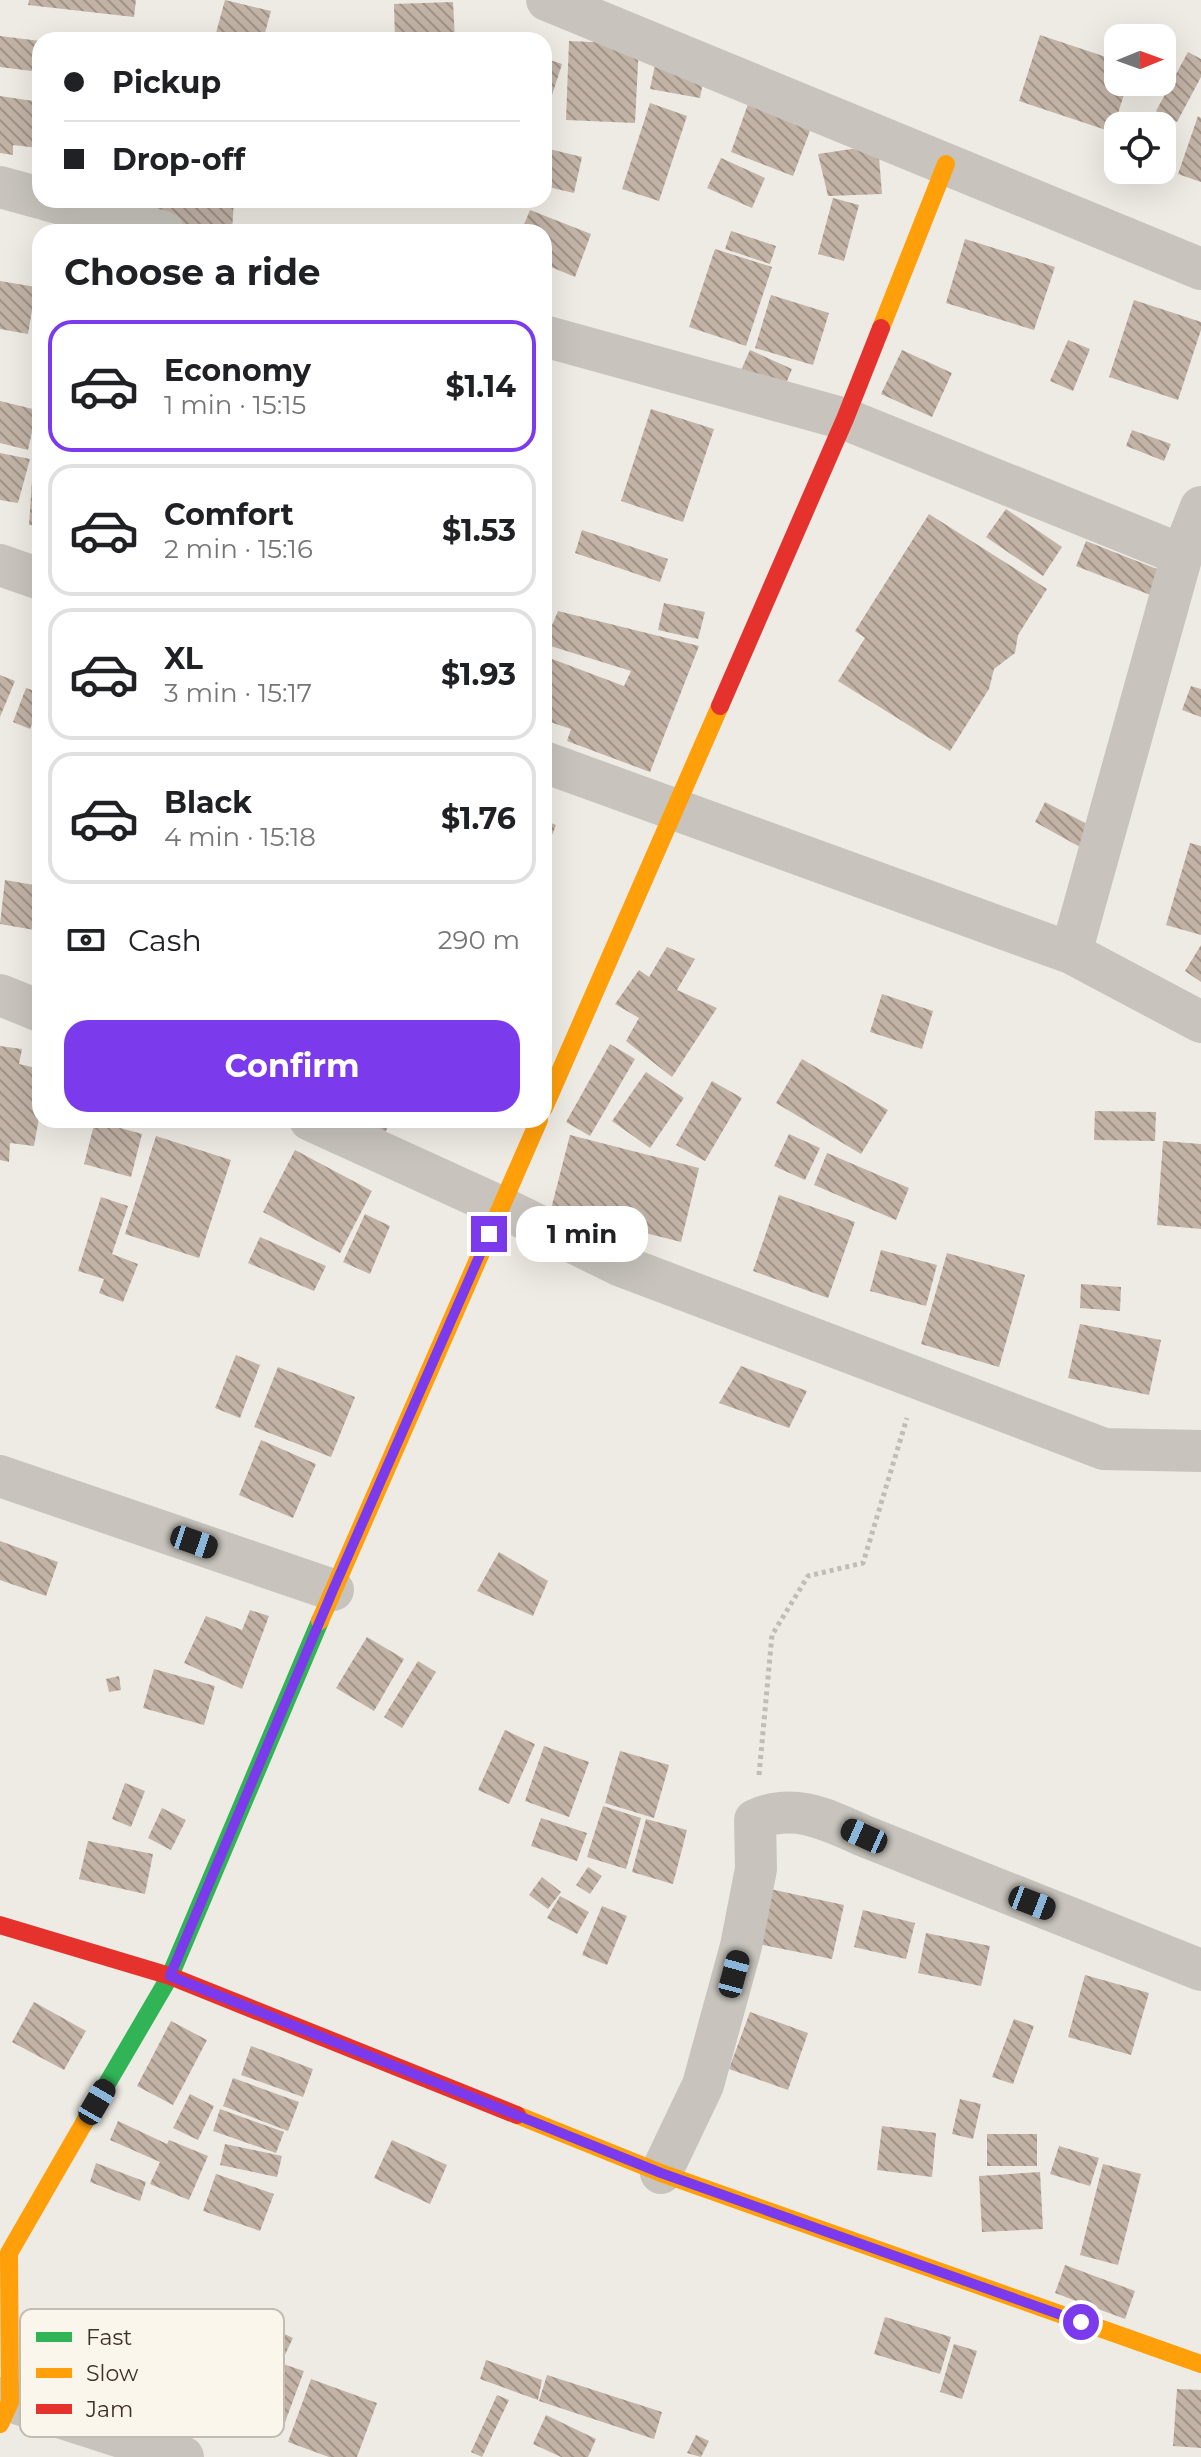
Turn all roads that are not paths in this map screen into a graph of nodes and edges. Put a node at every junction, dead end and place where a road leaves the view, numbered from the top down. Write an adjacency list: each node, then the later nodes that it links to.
1 (547, 0): 2 (street)
2 (946, 164): 7 (street); 9 (street)
3 (0, 187): 4 (street)
4 (32, 196)
5 (76, 208): 6 (street)
6 (135, 224)
7 (1201, 269)
8 (552, 338): 9 (street)
9 (845, 419): 11 (street); 15 (street)
10 (1201, 507): 11 (street)
11 (1182, 555): 16 (street)
12 (0, 565): 13 (street)
13 (32, 576)
14 (552, 765): 15 (street)
15 (675, 809): 16 (street); 20 (street)
16 (1071, 953): 19 (street)
17 (0, 995): 18 (street)
18 (32, 1008)
19 (1201, 1022)
20 (552, 1090)
21 (328, 1128): 23 (street)
22 (536, 1128): 23 (street)
23 (501, 1207): 24 (street); 26 (street)
24 (1201, 1451)
25 (0, 1476): 26 (street)
26 (333, 1590): 29 (street)
27 (0, 1925): 29 (street)
28 (1201, 1970): 30 (street)
29 (170, 1976): 30 (street); 32 (street)
30 (661, 2173): 31 (street)
31 (1201, 2364)
32 (3, 2408)
33 (110, 2437): 34 (street)
34 (183, 2457)

